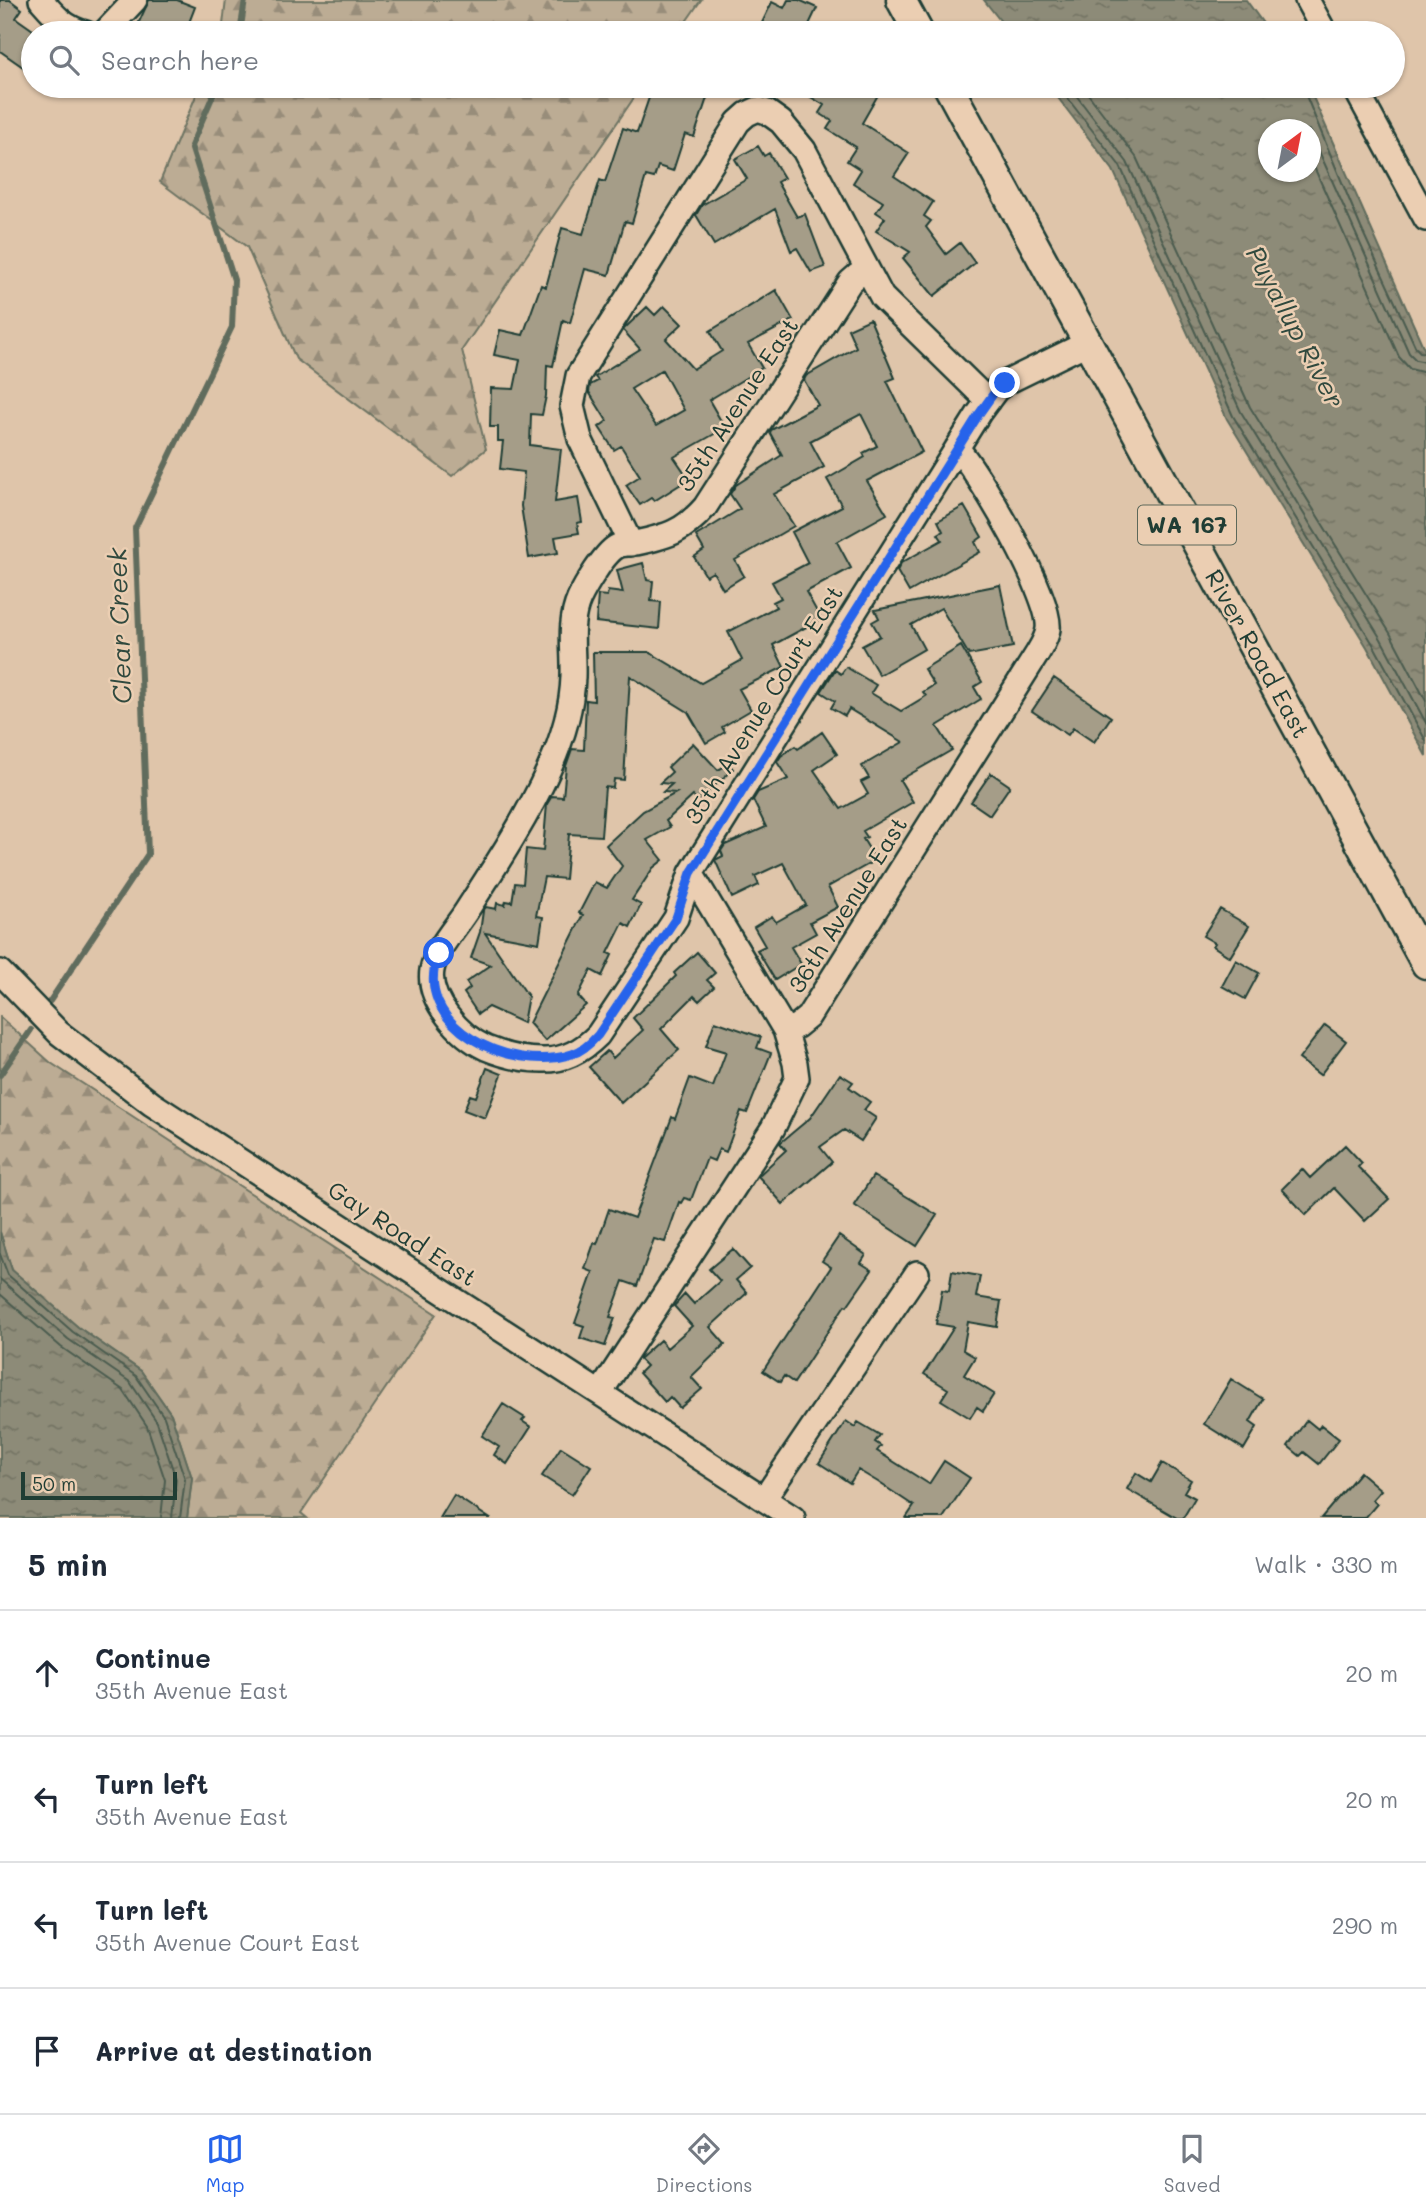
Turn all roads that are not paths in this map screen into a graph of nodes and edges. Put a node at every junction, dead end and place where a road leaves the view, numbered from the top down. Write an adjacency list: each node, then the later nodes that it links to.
1 (41, 0): 5 (street)
2 (135, 0): 6 (street)
3 (901, 0): 7 (main road)
4 (1307, 0): 8 (street)
5 (60, 21)
6 (115, 21)
7 (912, 21)
8 (1318, 21)
9 (954, 98): 13 (main road, River Road East / WA 167)
10 (1360, 98): 11 (street)
11 (1426, 219)
12 (868, 272): 14 (street); 16 (street, 35th Avenue East); 16 (street)
13 (1087, 343): 14 (street, 35th Avenue Court East); 18 (main road, River Road East / WA 167)
14 (988, 401): 15 (street, 35th Avenue Court East)
15 (957, 448): 17 (street, 35th Avenue Court East); 20 (street, 36th Avenue East)
16 (631, 544): 21 (street, 35th Avenue East)
17 (691, 873): 20 (street); 21 (street, 35th Avenue Court East)
18 (1426, 964)
19 (0, 972): 23 (street, Gay Road East)
20 (785, 1030): 23 (street)
21 (483, 1047)
22 (918, 1273): 24 (street)
23 (600, 1392): 24 (street, Gay Road East)
24 (764, 1499): 25 (street, Gay Road East)
25 (793, 1518)

